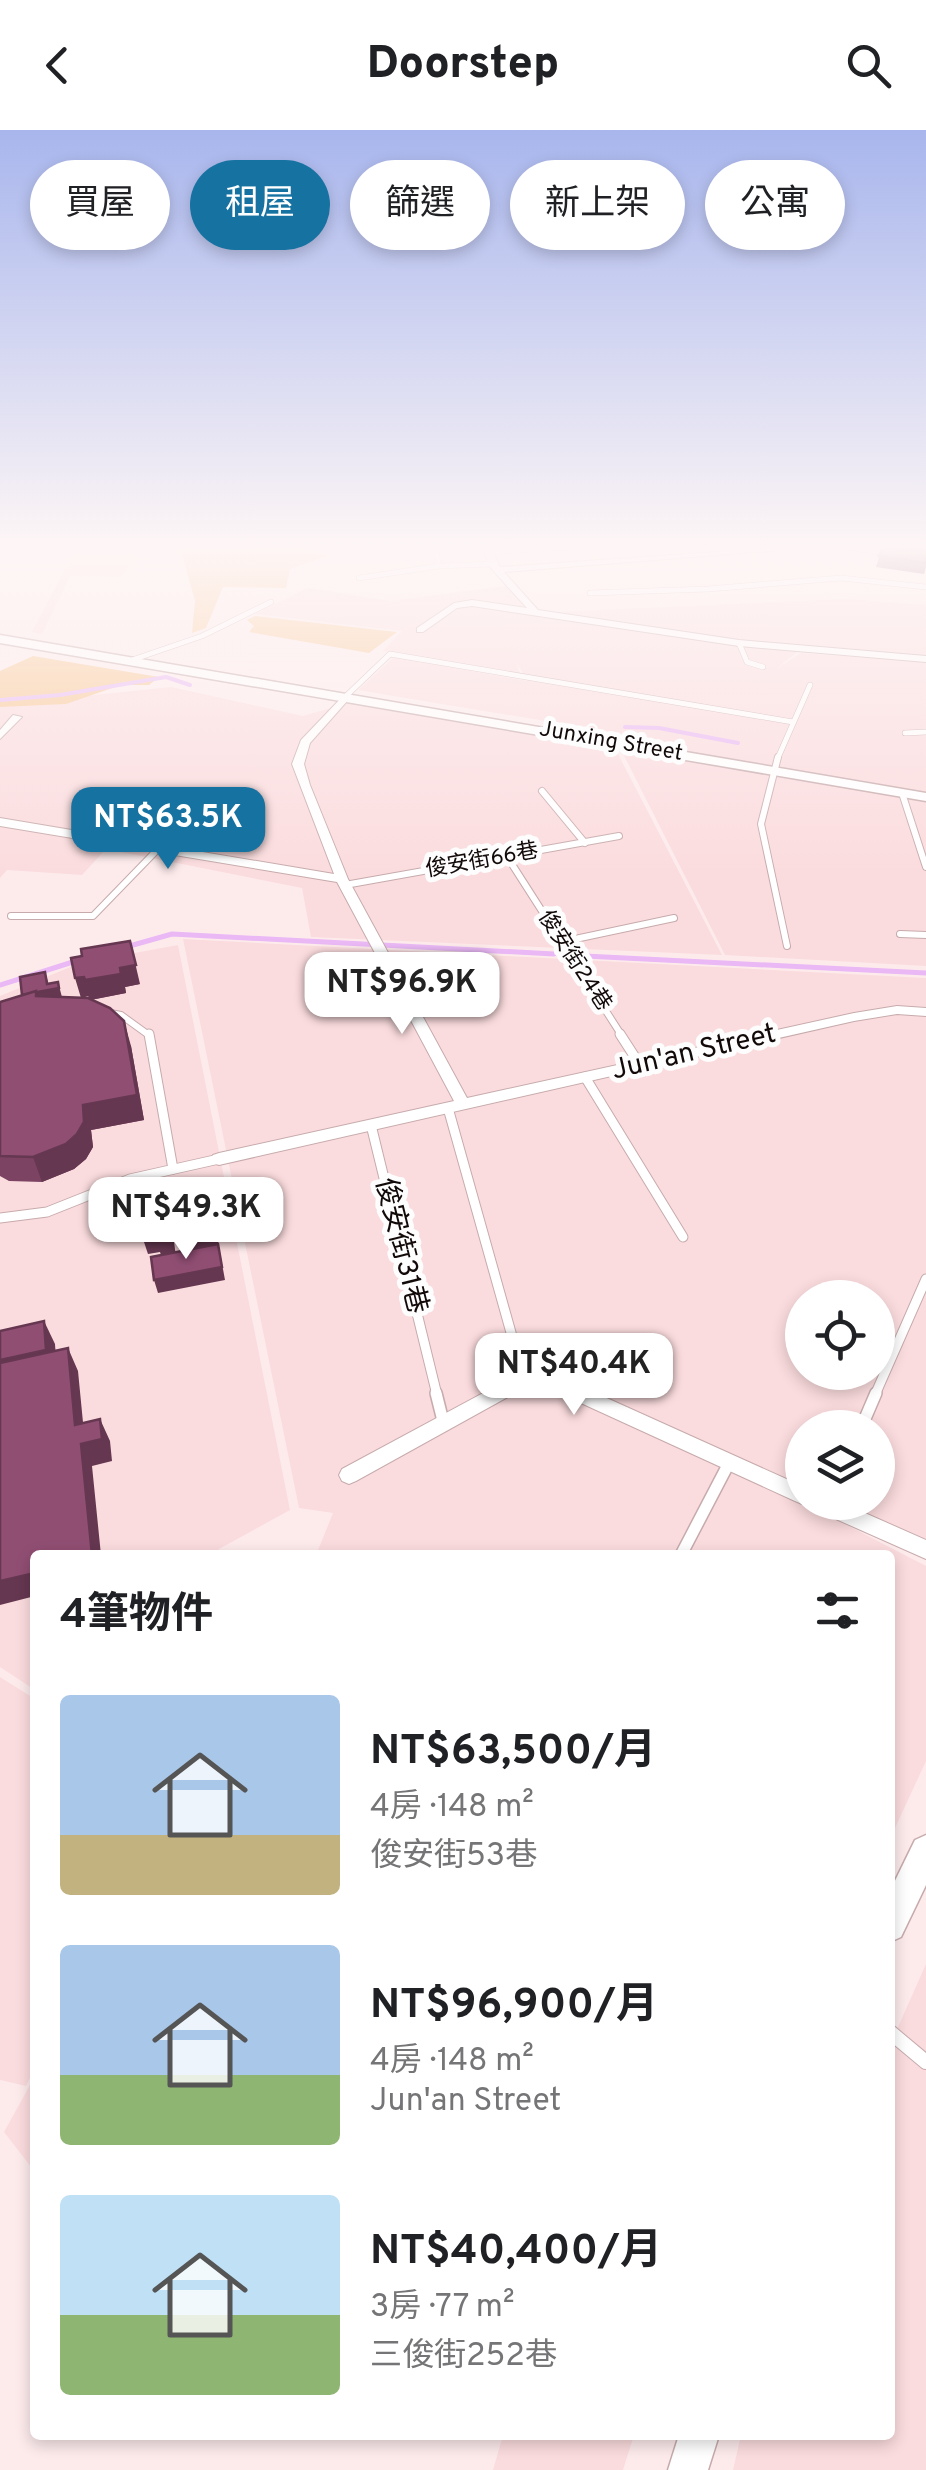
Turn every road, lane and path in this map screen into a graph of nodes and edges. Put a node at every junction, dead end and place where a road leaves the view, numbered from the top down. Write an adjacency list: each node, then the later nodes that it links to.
1 (101, 656): 8 (street, Junxing Street)
2 (143, 656): 8 (lane)
3 (388, 656): 11 (lane)
4 (403, 656): 13 (lane)
5 (745, 656): 9 (lane)
6 (893, 656): 7 (street)
7 (926, 659)
8 (129, 661): 11 (street, Junxing Street)
9 (763, 667)
10 (810, 685): 13 (lane)
11 (345, 697): 17 (street, Junxing Street); 27 (street)
12 (16, 717): 16 (street)
13 (793, 722): 17 (lane)
14 (926, 732): 15 (lane)
15 (905, 733)
16 (0, 736)
17 (773, 770): 19 (street, Junxing Street); 33 (lane)
18 (542, 790): 23 (lane)
19 (902, 793): 20 (street, Junxing Street); 26 (lane)
20 (926, 798)
21 (0, 822): 24 (street)
22 (619, 836): 23 (lane, 俊安街66巷)
23 (585, 843): 25 (lane, 俊安街66巷)
24 (158, 848): 27 (street); 28 (lane)
25 (508, 858): 27 (lane, 俊安街66巷); 32 (lane, 俊安街24巷)
26 (926, 868)
27 (344, 882): 38 (street)
28 (11, 916)
29 (674, 918): 32 (lane)
30 (900, 934): 31 (lane)
31 (926, 935)
32 (561, 942): 36 (lane, 俊安街24巷)
33 (787, 946)
34 (90, 1011): 41 (lane)
35 (926, 1012): 36 (street, Jun'an Street)
36 (640, 1065): 37 (street, Jun'an Street)
37 (585, 1077): 38 (street, Jun'an Street); 43 (lane)
38 (456, 1106): 39 (street, Jun'an Street); 45 (lane)
39 (371, 1125): 40 (street, Jun'an Street); 47 (lane, 俊安街31巷)
40 (219, 1159): 41 (lane)
41 (173, 1168): 42 (lane)
42 (0, 1218)
43 (684, 1237)
44 (926, 1279): 46 (lane)
45 (524, 1379): 47 (street); 48 (street)
46 (870, 1410)
47 (444, 1425): 49 (street)
48 (730, 1462): 50 (street); 52 (lane)
49 (349, 1475)
50 (785, 1487)
51 (860, 1520): 53 (street)
52 (684, 1550)
53 (926, 1550)
54 (926, 1850): 55 (street)
55 (895, 1915)
56 (895, 2036): 57 (lane)
57 (926, 2062)
58 (697, 2440): 59 (street)
59 (688, 2470)

